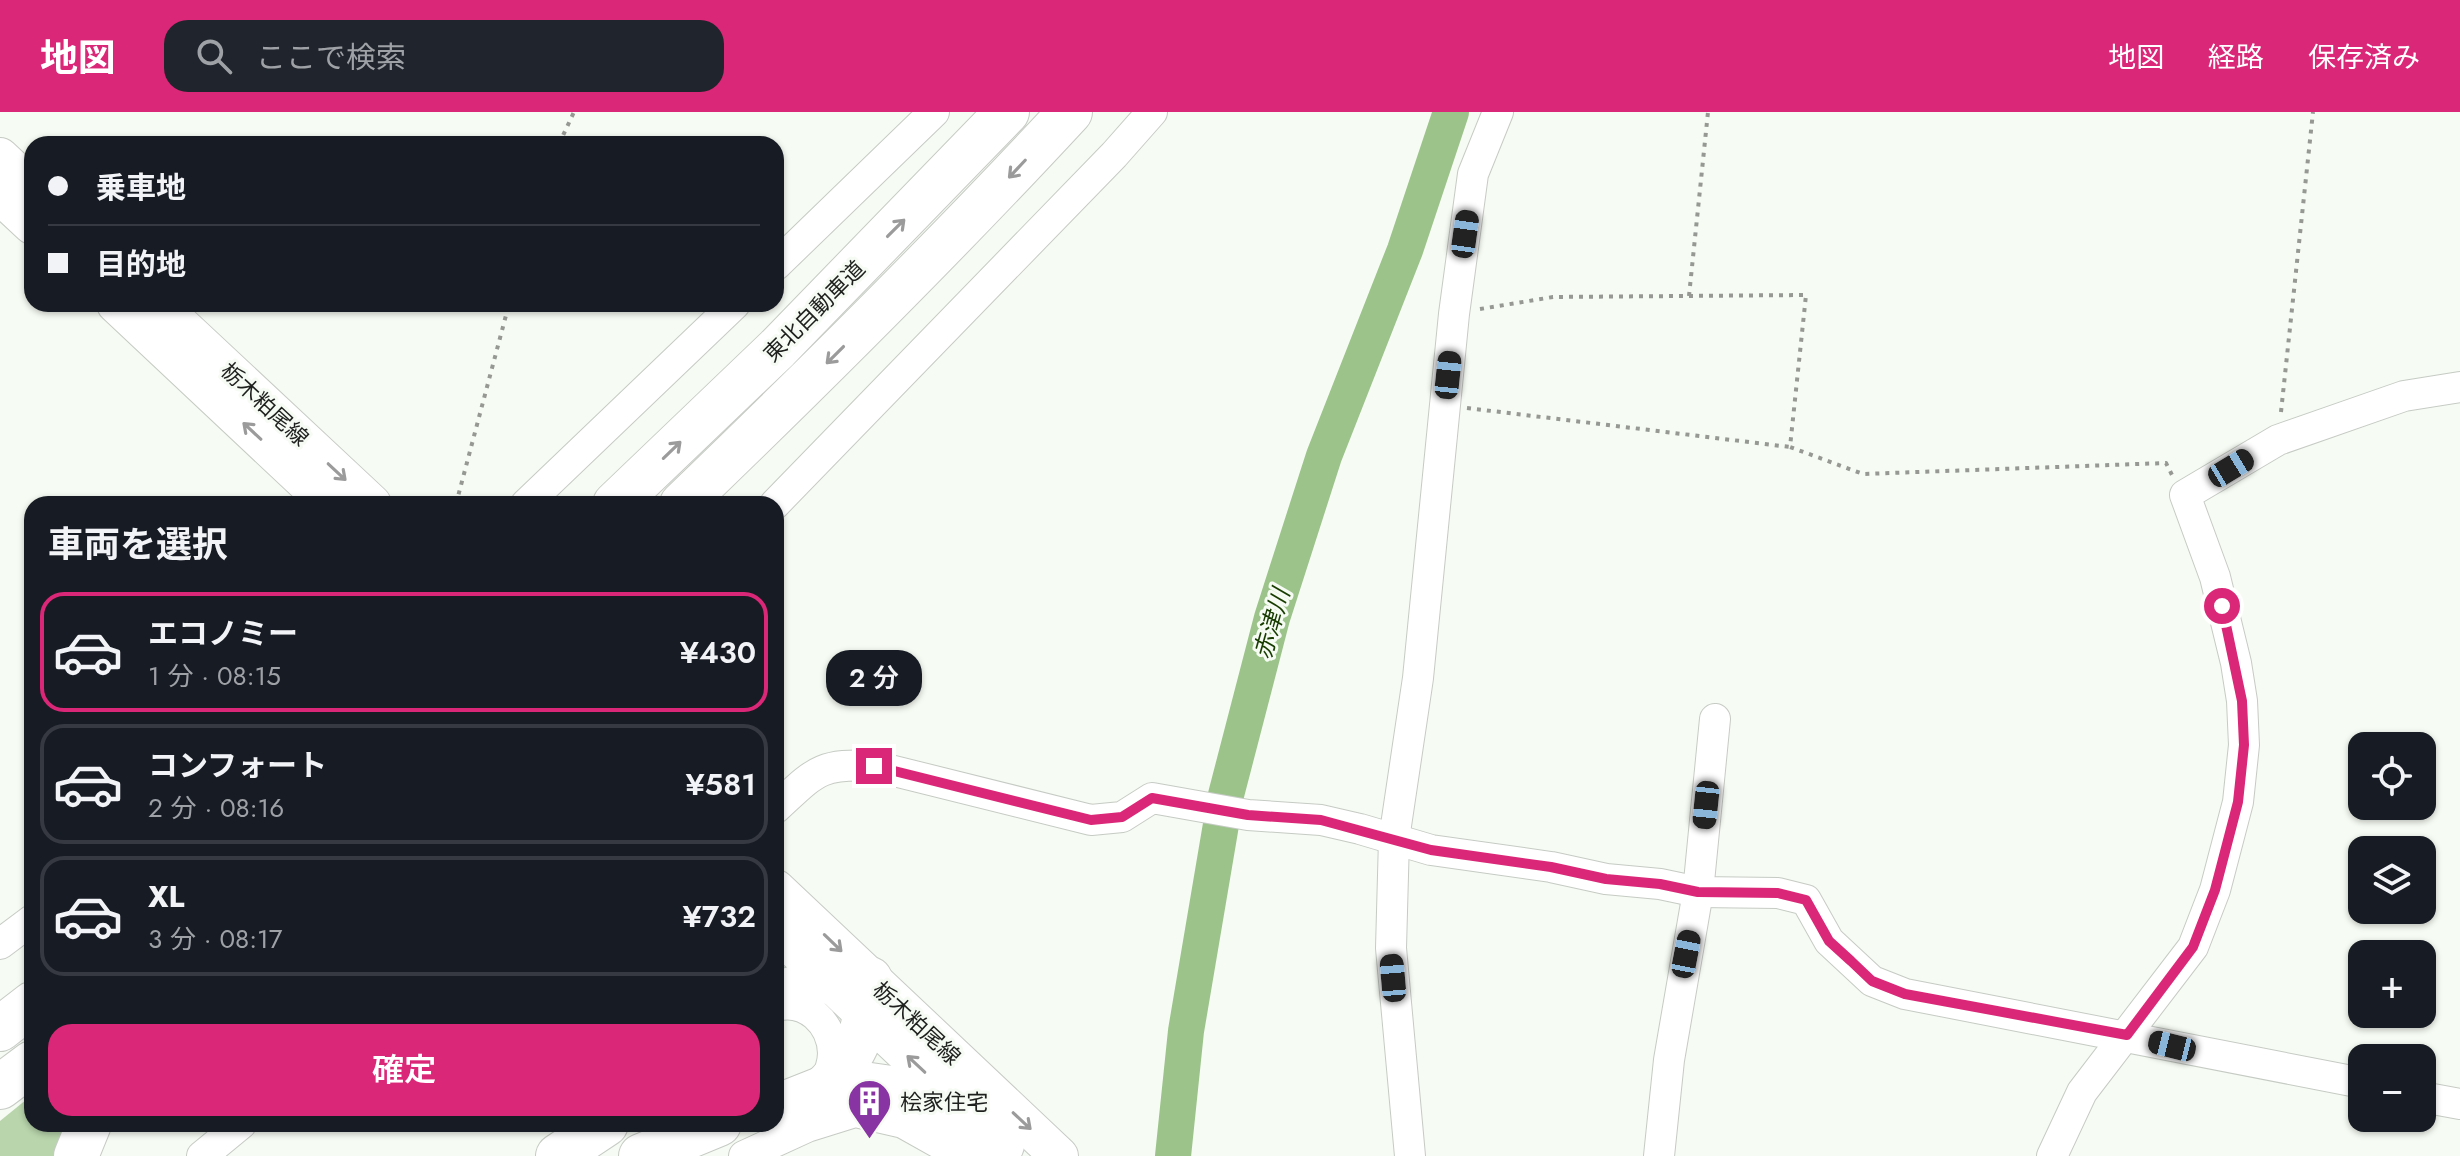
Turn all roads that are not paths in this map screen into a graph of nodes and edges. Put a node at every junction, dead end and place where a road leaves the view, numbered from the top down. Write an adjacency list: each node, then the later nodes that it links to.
1 (934, 112): 6 (street)
2 (1007, 112): 19 (highway, 東北自動車道, one-way to 2)
3 (1070, 112): 20 (highway, 東北自動車道, one-way to 20)
4 (1152, 112): 21 (street)
5 (1498, 112): 24 (street)
6 (907, 124): 11 (street)
7 (0, 157): 8 (main road)
8 (24, 180)
9 (0, 195): 10 (main road)
10 (24, 218)
11 (784, 256)
12 (125, 312): 16 (main road, 栃木粕尾線, one-way to 12)
13 (167, 312): 17 (main road, 栃木粕尾線, one-way to 17)
14 (727, 312): 18 (street)
15 (2460, 387): 37 (street)
16 (320, 496)
17 (363, 496)
18 (534, 496)
19 (623, 496)
20 (690, 496)
21 (783, 496)
22 (1715, 719): 25 (street)
23 (784, 800): 24 (street)
24 (1394, 839): 25 (street); 56 (street)
25 (1698, 892): 37 (street); 57 (street)
26 (784, 899): 32 (main road, 栃木粕尾線, one-way to 32)
27 (24, 926): 29 (street)
28 (784, 937): 32 (main road, 栃木粕尾線)
29 (0, 944)
30 (24, 988): 33 (highway)
31 (784, 991): 32 (highway)
32 (855, 992): 41 (highway); 49 (main road, 栃木粕尾線, one-way to 32); 55 (main road, 栃木粕尾線, one-way to 55)
33 (0, 1001)
34 (784, 1004): 41 (street)
35 (24, 1010): 36 (highway)
36 (0, 1029)
37 (2127, 1035): 39 (street); 58 (street)
38 (24, 1069): 40 (highway)
39 (2348, 1080)
40 (0, 1087)
41 (824, 1088): 43 (highway); 49 (highway)
42 (2436, 1100): 44 (street)
43 (784, 1104)
44 (2460, 1104)
45 (86, 1132): 50 (highway)
46 (231, 1132): 51 (street)
47 (594, 1132): 52 (highway)
48 (700, 1132): 53 (highway)
49 (992, 1152): 54 (street)
50 (76, 1156)
51 (202, 1156)
52 (558, 1156)
53 (641, 1156)
54 (744, 1156)
55 (1059, 1156)
56 (1410, 1156)
57 (1659, 1156)
58 (2052, 1156)

